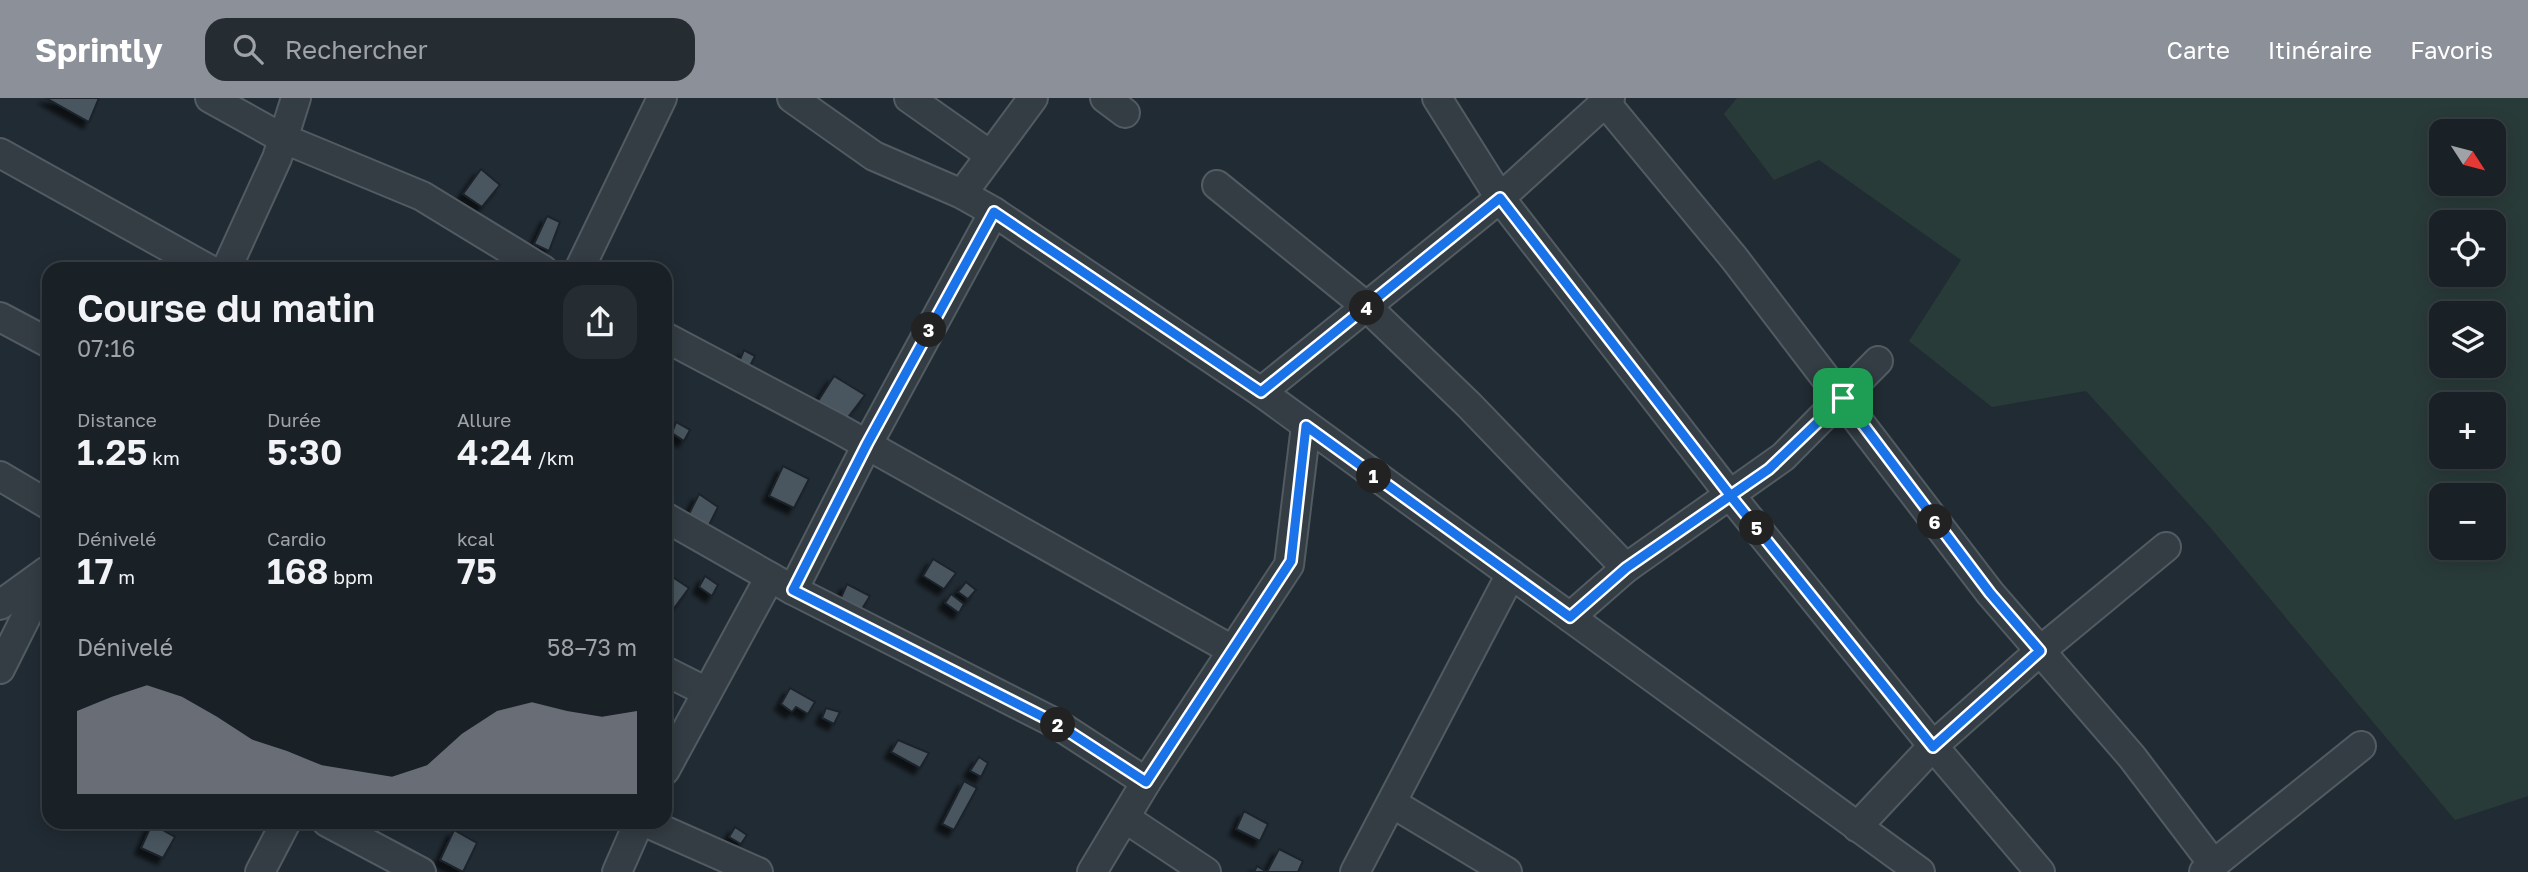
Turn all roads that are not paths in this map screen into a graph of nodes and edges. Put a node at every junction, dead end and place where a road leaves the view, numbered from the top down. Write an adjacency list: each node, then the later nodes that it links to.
1 (210, 98): 9 (street)
2 (296, 98): 9 (street)
3 (663, 98): 19 (street)
4 (792, 98): 13 (street)
5 (909, 98): 11 (street)
6 (1033, 98): 11 (street)
7 (1437, 98): 14 (street)
8 (1607, 100): 14 (street); 26 (street)
9 (282, 138): 17 (street); 18 (street)
10 (0, 153): 16 (street)
11 (990, 155): 13 (street)
12 (1217, 185): 20 (street)
13 (962, 194): 15 (street)
14 (1500, 198): 20 (street); 30 (street)
15 (994, 212): 25 (street); 28 (street)
16 (196, 262)
17 (230, 262)
18 (530, 262)
19 (583, 262)
20 (1367, 307): 25 (street); 34 (street)
21 (0, 317): 22 (street)
22 (42, 340)
23 (672, 341): 28 (street)
24 (1878, 361): 26 (street)
25 (1261, 392): 27 (street)
26 (1843, 398): 30 (street); 42 (street)
27 (1306, 426): 35 (street); 41 (street)
28 (867, 444): 37 (street); 41 (street)
29 (0, 476): 31 (street)
30 (1730, 495): 34 (street); 47 (street)
31 (42, 501)
32 (672, 521): 37 (street)
33 (2166, 547): 42 (street)
34 (1626, 568): 40 (street)
35 (1511, 573): 40 (street); 50 (street)
36 (42, 575): 39 (street)
37 (782, 583): 45 (street); 49 (street)
38 (42, 584): 43 (street)
39 (0, 605)
40 (1570, 617): 52 (street)
41 (1232, 650): 49 (street)
42 (2040, 651): 47 (street); 57 (street)
43 (0, 669)
44 (672, 674): 45 (street)
45 (705, 691): 48 (street)
46 (2361, 746): 57 (street)
47 (1933, 747): 52 (street); 67 (street)
48 (672, 756)
49 (1146, 782): 51 (street)
50 (1392, 803): 64 (street); 65 (street)
51 (1125, 818): 62 (street); 63 (street)
52 (1857, 827): 66 (street)
53 (282, 829): 58 (street)
54 (340, 829): 59 (street)
55 (636, 829): 60 (street)
56 (661, 829): 61 (street)
57 (2209, 869)
58 (260, 872)
59 (421, 872)
60 (617, 872)
61 (758, 872)
62 (1092, 872)
63 (1206, 872)
64 (1355, 872)
65 (1507, 872)
66 (1920, 872)
67 (2040, 872)

